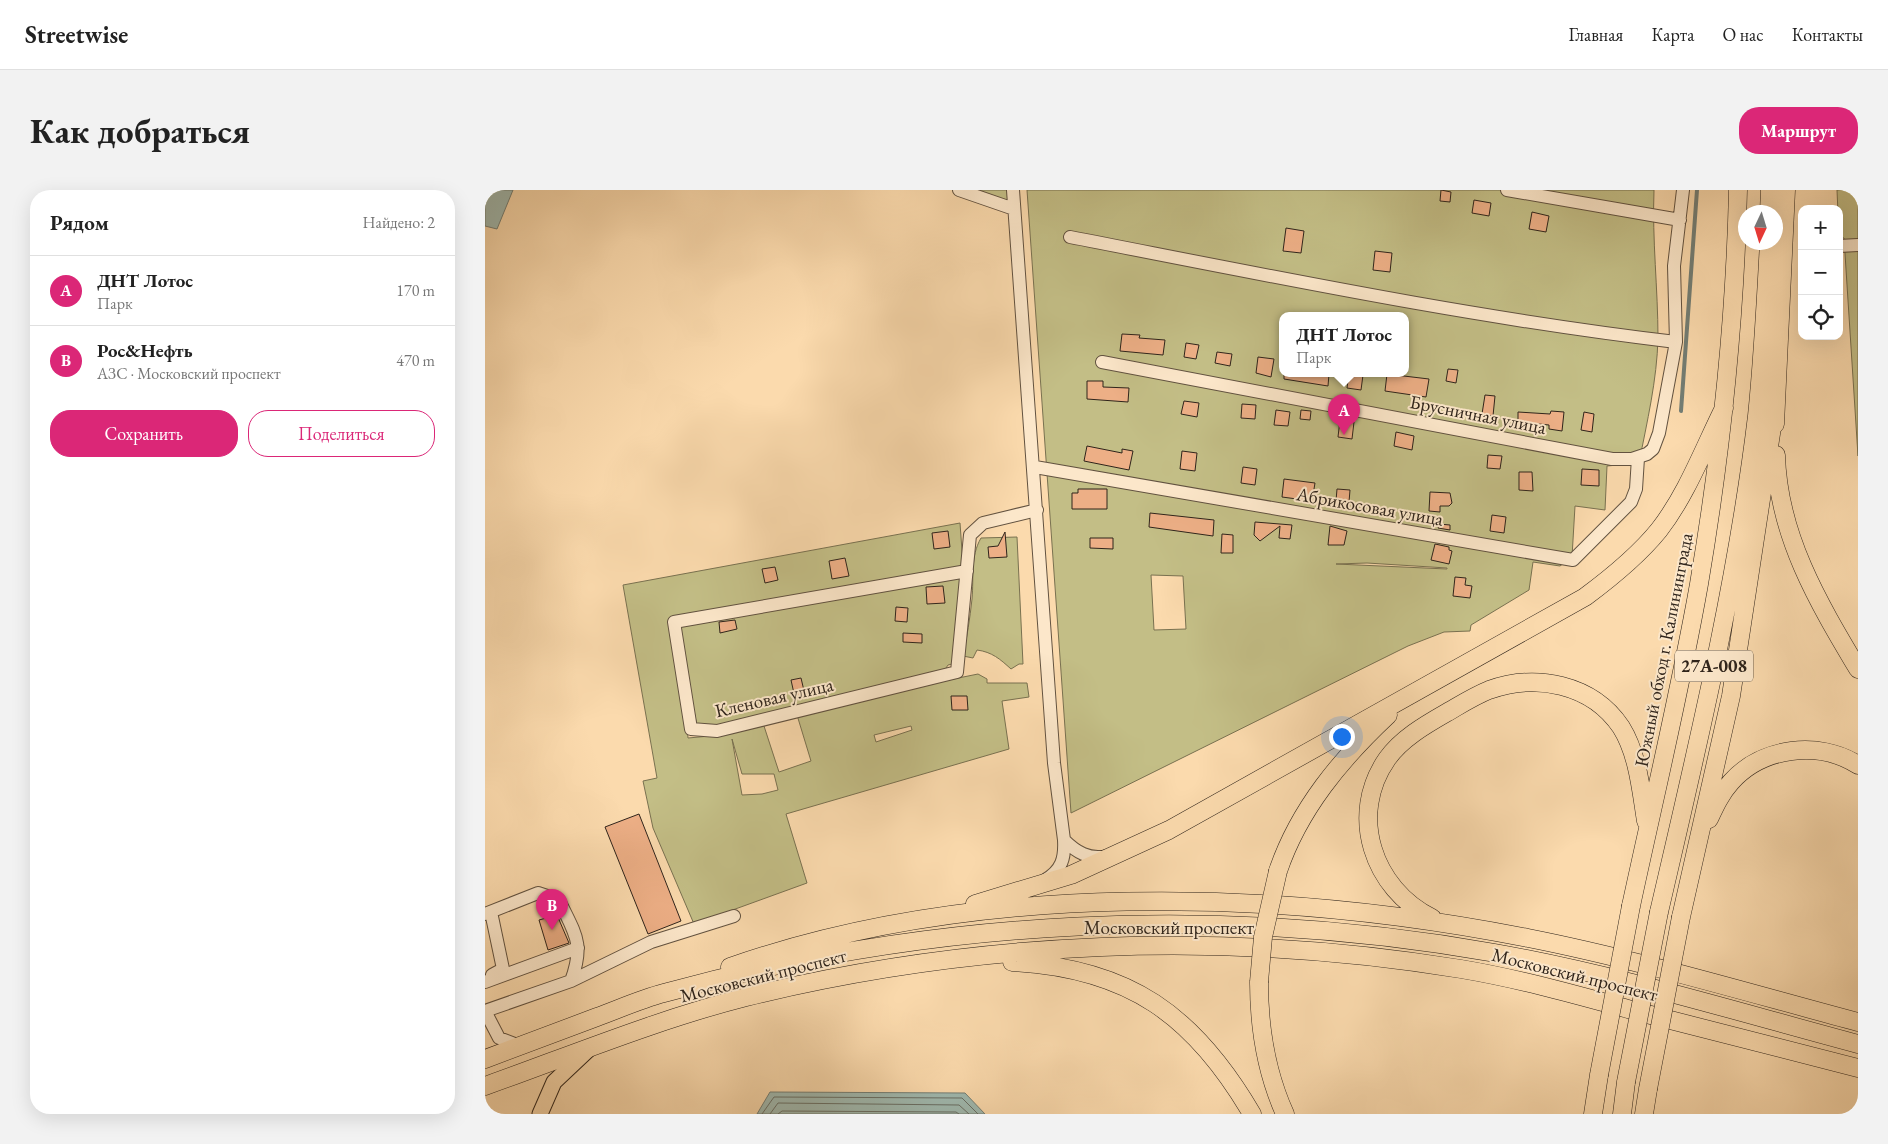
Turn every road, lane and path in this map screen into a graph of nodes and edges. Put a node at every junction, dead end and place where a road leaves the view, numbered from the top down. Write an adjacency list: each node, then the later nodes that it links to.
1 (959, 190): 9 (street)
2 (1013, 190): 9 (street)
3 (1507, 190): 10 (street)
4 (1683, 190): 10 (street)
5 (1738, 190): 17 (highway, Южный обход г. Калининграда / 27А-008)
6 (1770, 190): 8 (highway)
7 (1786, 190): 18 (highway)
8 (1769, 205)
9 (1014, 209): 20 (street)
10 (1680, 220): 15 (street)
11 (1070, 237): 15 (street)
12 (1858, 245): 13 (street)
13 (1843, 246)
14 (1768, 250): 56 (highway, 27А-008, bridge)
15 (1675, 342): 19 (street)
16 (1102, 362): 19 (street, Брусничная улица)
17 (1724, 408): 24 (highway); 26 (highway, Южный обход г. Калининграда / 27А-008)
18 (1775, 414): 23 (highway); 27 (highway)
19 (1638, 458): 20 (street, Абрикосовая улица)
20 (1035, 467): 21 (street)
21 (1037, 510): 22 (street, Кленовая улица); 28 (street)
22 (967, 571): 22 (street, Кленовая улица)
23 (1858, 669)
24 (1411, 695): 29 (highway); 54 (highway, bridge)
25 (1858, 765): 27 (highway)
26 (1647, 832): 34 (highway); 55 (highway, Южный обход г. Калининграда / 27А-008, bridge)
27 (1698, 838): 57 (highway, bridge)
28 (1064, 840): 29 (street); 30 (street)
29 (1119, 854): 30 (highway)
30 (1031, 889): 33 (highway)
31 (488, 913): 35 (street); 37 (street)
32 (734, 916): 38 (street)
33 (922, 919): 34 (highway); 39 (highway)
34 (1442, 923): 42 (highway)
35 (578, 948): 37 (street); 38 (street)
36 (947, 960): 46 (highway, Московский проспект); 47 (highway, Московский проспект); 53 (highway)
37 (485, 980)
38 (571, 981): 41 (street)
39 (659, 994): 44 (highway, Московский проспект); 45 (highway, Московский проспект)
40 (1858, 1009): 42 (highway)
41 (485, 1011): 45 (street)
42 (1819, 1012): 43 (highway)
43 (1858, 1022)
44 (1858, 1044)
45 (520, 1046): 48 (highway, Московский проспект)
46 (590, 1048): 51 (highway, Московский проспект); 52 (main road)
47 (1809, 1055): 49 (highway, Московский проспект); 50 (highway)
48 (485, 1059)
49 (1858, 1068)
50 (1858, 1081)
51 (485, 1086)
52 (538, 1112)
53 (1252, 1114)
54 (1285, 1114)
55 (1593, 1114)
56 (1622, 1114)
57 (1644, 1114)

